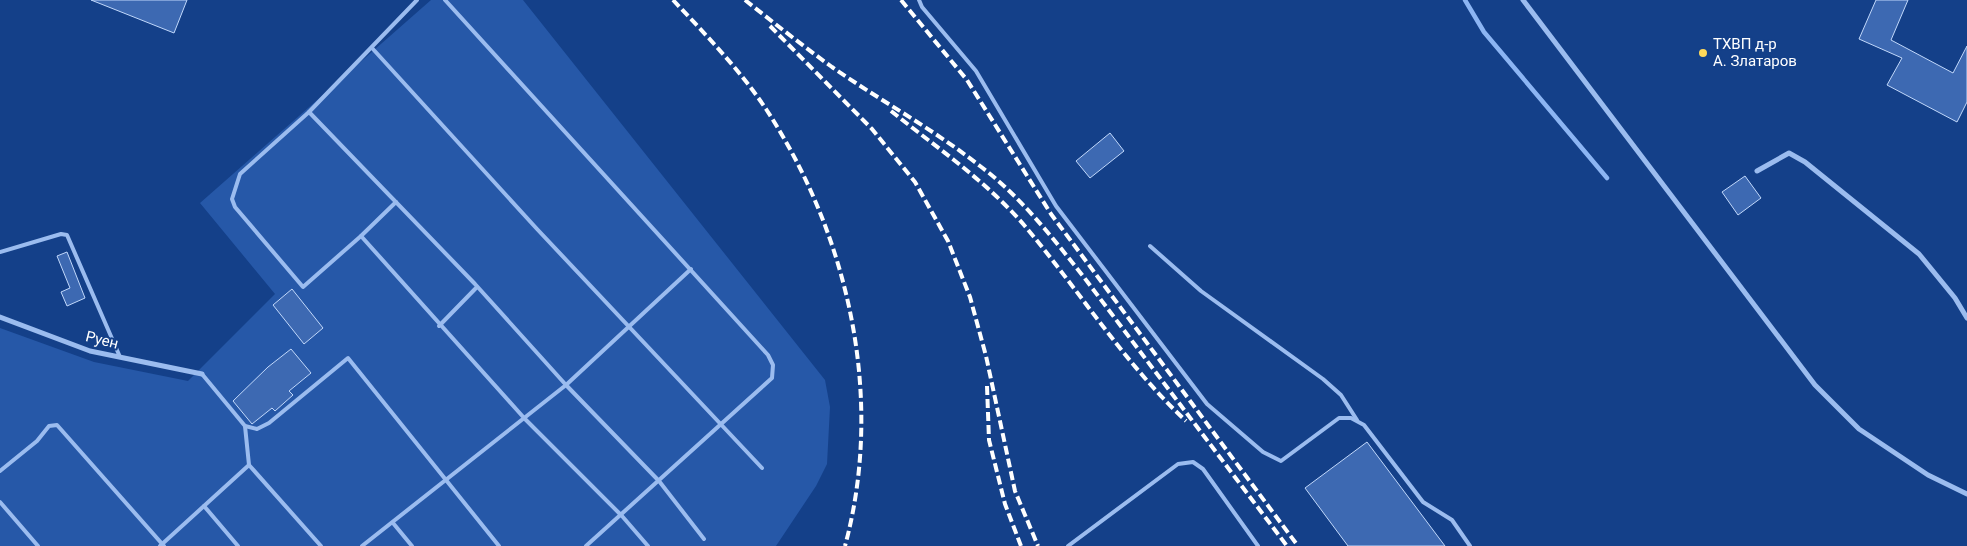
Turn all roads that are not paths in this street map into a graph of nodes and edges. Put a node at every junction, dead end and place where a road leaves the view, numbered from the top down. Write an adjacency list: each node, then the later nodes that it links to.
1 (417, 0): 5 (lane)
2 (445, 0): 12 (lane)
3 (919, 0): 22 (lane)
4 (1523, 0): 30 (street)
5 (372, 48): 6 (lane); 17 (lane)
6 (309, 112): 8 (lane); 9 (lane)
7 (1757, 171): 15 (street)
8 (396, 202): 9 (lane); 13 (lane)
9 (361, 236): 16 (lane)
10 (1150, 246): 22 (lane)
11 (0, 252): 18 (lane)
12 (690, 269): 17 (lane); 23 (lane)
13 (477, 287): 16 (lane); 20 (lane)
14 (0, 317): 18 (street, Руен)
15 (1967, 318)
16 (440, 326): 21 (lane)
17 (630, 327): 20 (lane); 23 (lane)
18 (120, 357): 19 (street, Руен)
19 (202, 374): 24 (lane)
20 (566, 385): 21 (lane); 29 (lane)
21 (525, 419): 28 (lane); 33 (lane)
22 (1358, 422): 47 (lane)
23 (720, 424): 26 (lane); 29 (lane)
24 (245, 426): 25 (lane); 28 (lane)
25 (249, 465): 32 (lane); 39 (lane)
26 (762, 468)
27 (0, 471): 36 (lane)
28 (445, 480): 34 (lane); 42 (lane)
29 (659, 481): 33 (lane); 35 (lane)
30 (1967, 494)
31 (0, 502): 37 (lane)
32 (204, 506): 36 (lane); 38 (lane)
33 (622, 516): 43 (lane); 44 (lane)
34 (393, 523): 40 (lane); 41 (lane)
35 (704, 539)
36 (162, 545)
37 (38, 546)
38 (238, 546)
39 (321, 546)
40 (362, 546)
41 (412, 546)
42 (498, 546)
43 (586, 546)
44 (648, 546)
45 (1068, 546): 46 (lane)
46 (1258, 546)
47 (1470, 546)

